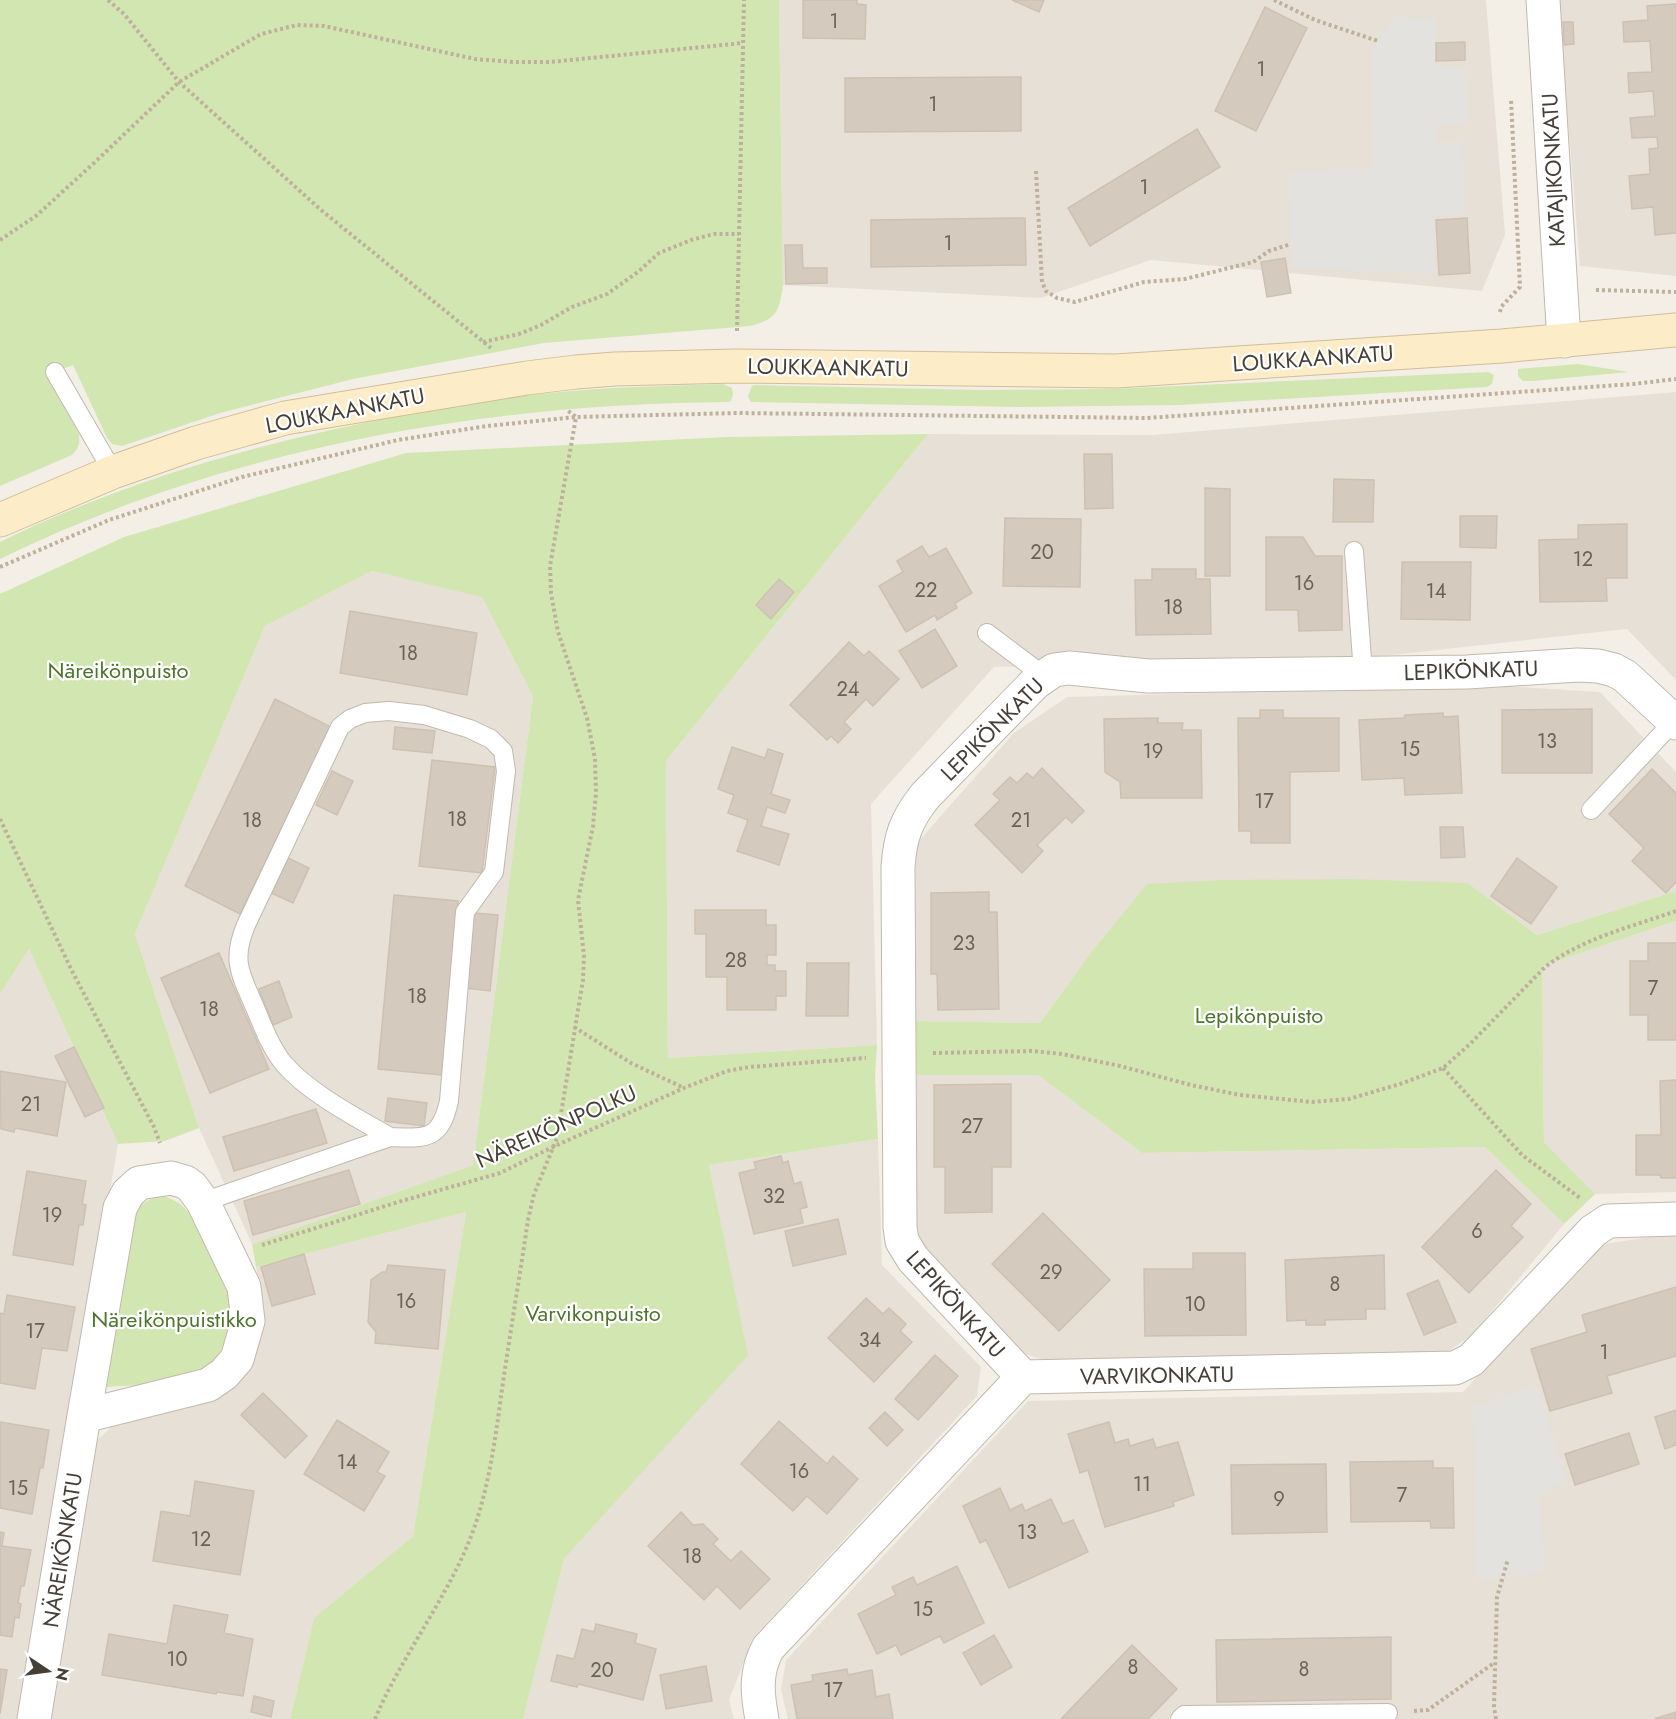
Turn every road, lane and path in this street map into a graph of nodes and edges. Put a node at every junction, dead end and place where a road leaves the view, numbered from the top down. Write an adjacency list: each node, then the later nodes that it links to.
1 (108, 0): 7 (path)
2 (744, 0): 6 (path)
3 (1274, 0): 5 (path)
4 (1543, 0): 14 (street, KATAJIKONKATU)
5 (1378, 41)
6 (743, 43): 7 (path); 10 (path)
7 (179, 82): 11 (path); 15 (path)
8 (1510, 91): 16 (path)
9 (1036, 171): 12 (path)
10 (739, 234): 15 (path); 17 (path)
11 (0, 240)
12 (1291, 244)
13 (1676, 330): 14 (street, LOUKKAANKATU)
14 (1564, 341): 16 (street, LOUKKAANKATU)
15 (483, 342): 19 (path)
16 (1502, 346): 17 (street, LOUKKAANKATU); 21 (path)
17 (736, 366): 19 (street, LOUKKAANKATU)
18 (55, 372): 23 (lane)
19 (527, 378): 23 (street, LOUKKAANKATU)
20 (1676, 379): 21 (path)
21 (1506, 393): 22 (path)
22 (576, 417): 26 (path); 34 (path)
23 (113, 472): 24 (street, LOUKKAANKATU)
24 (0, 520)
25 (1354, 551): 28 (lane)
26 (0, 567)
27 (987, 633): 29 (lane)
28 (1363, 673): 29 (street, LEPIKÖNKATU); 30 (street, LEPIKÖNKATU)
29 (1044, 676): 35 (street, LEPIKÖNKATU)
30 (1670, 710): 31 (lane)
31 (1592, 810)
32 (0, 819): 40 (path)
33 (1676, 911): 36 (path)
34 (574, 1027): 37 (path); 39 (path)
35 (899, 1055): 36 (path, NÄREIKÖNPOLKU); 37 (path, NÄREIKÖNPOLKU); 45 (street, LEPIKÖNKATU)
36 (1443, 1068): 43 (path)
37 (684, 1088): 39 (path, NÄREIKÖNPOLKU)
38 (390, 1137): 38 (lane); 41 (lane)
39 (555, 1146): 44 (path, NÄREIKÖNPOLKU); 51 (path)
40 (171, 1178): 41 (street); 46 (street, NÄREIKÖNKATU)
41 (203, 1202): 44 (street)
42 (1676, 1218): 43 (street)
43 (1608, 1221): 45 (street, VARVIKONKATU)
44 (229, 1255): 46 (street)
45 (1023, 1377): 52 (street)
46 (84, 1416): 50 (street, NÄREIKÖNKATU)
47 (1508, 1559): 48 (path)
48 (1494, 1663): 49 (path); 54 (path)
49 (1388, 1713): 53 (lane)
50 (34, 1719)
51 (375, 1719)
52 (762, 1719)
53 (1180, 1719)
54 (1496, 1719)

